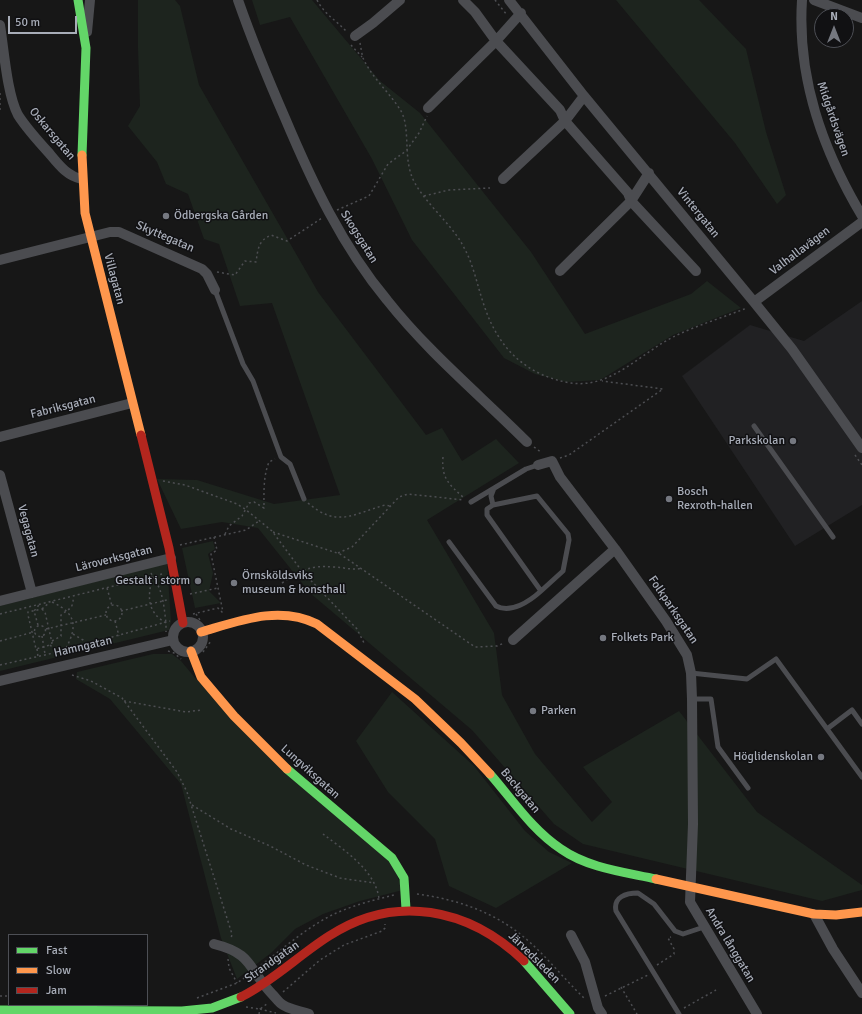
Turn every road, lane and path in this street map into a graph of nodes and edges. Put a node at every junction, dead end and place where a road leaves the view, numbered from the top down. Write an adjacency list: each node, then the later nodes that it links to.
1 (78, 0): 15 (street, Villagatan)
2 (90, 0): 15 (street)
3 (238, 0): 29 (street, Skogsgatan)
4 (317, 0): 13 (path)
5 (400, 0): 13 (street)
6 (464, 0): 14 (street)
7 (509, 0): 10 (street, Vintergatan)
8 (802, 0): 30 (street, Midgårdsvägen)
9 (814, 0): 11 (street)
10 (521, 13): 14 (street); 18 (street, Vintergatan)
11 (862, 18)
12 (0, 25): 25 (street, Oskarsgatan)
13 (353, 36): 16 (path); 16 (path)
14 (496, 41): 19 (street); 21 (street)
15 (86, 48): 25 (street, Villagatan)
16 (362, 57): 22 (path)
17 (0, 93): 20 (path)
18 (584, 96): 21 (street); 23 (street, Vintergatan)
19 (428, 108): 22 (path)
20 (0, 113)
21 (565, 121): 24 (street); 28 (street)
22 (406, 151): 27 (path); 29 (path)
23 (649, 173): 28 (street); 38 (street, Vintergatan)
24 (503, 178)
25 (82, 179): 32 (street, Villagatan)
26 (490, 188): 27 (path)
27 (424, 196): 39 (path)
28 (631, 201): 34 (street); 35 (street)
29 (329, 214): 36 (path); 43 (street, Skogsgatan)
30 (862, 216)
31 (862, 222): 38 (street, Valhallavägen)
32 (91, 238): 33 (street); 36 (street, Skyttegatan); 40 (street, Villagatan)
33 (0, 260)
34 (560, 271)
35 (696, 271)
36 (207, 274): 37 (street, Skyttegatan)
37 (215, 290): 45 (lane)
38 (752, 304): 39 (path); 44 (street, Vintergatan)
39 (602, 381): 47 (path)
40 (132, 403): 42 (street, Fabriksgatan); 50 (street, Villagatan)
41 (754, 426): 61 (lane)
42 (0, 437)
43 (528, 442): 47 (path)
44 (862, 448)
45 (281, 457): 52 (lane); 56 (path)
46 (443, 457): 55 (path)
47 (552, 461): 48 (street); 63 (street, Folkparksgatan)
48 (538, 465): 51 (lane)
49 (0, 475): 75 (street, Vegagatan)
50 (151, 482): 56 (path); 64 (street, Villagatan)
51 (494, 488): 53 (lane); 54 (lane)
52 (304, 499): 55 (path)
53 (471, 502)
54 (493, 504): 74 (lane); 74 (lane)
55 (390, 506): 65 (path)
56 (245, 509): 57 (path); 59 (path)
57 (259, 521): 58 (path); 59 (path)
58 (272, 531): 65 (path); 69 (path)
59 (225, 534): 60 (path)
60 (214, 536): 64 (path); 73 (path)
61 (833, 537)
62 (449, 542): 74 (lane)
63 (615, 549): 109 (street); 123 (street, Folkparksgatan)
64 (170, 553): 66 (street, Läroverksgatan); 68 (street, Läroverksgatan)
65 (338, 553): 67 (path)
66 (152, 563): 70 (path); 75 (street, Läroverksgatan)
67 (362, 568): 69 (path); 109 (path)
68 (173, 570): 70 (path); 97 (street, Läroverksgatan)
69 (301, 570): 71 (path); 114 (path)
70 (153, 577): 72 (path); 79 (path); 82 (path)
71 (282, 583)
72 (107, 588): 77 (path); 84 (path)
73 (218, 588): 76 (path); 92 (path)
74 (541, 591)
75 (32, 593): 80 (street, Läroverksgatan)
76 (190, 594)
77 (73, 596): 81 (path); 90 (path)
78 (169, 599): 79 (path)
79 (163, 600): 82 (path); 96 (path)
80 (0, 601)
81 (51, 602): 83 (path); 86 (path); 90 (path)
82 (150, 604): 88 (path); 96 (path)
83 (39, 605): 85 (path); 87 (path)
84 (112, 606): 88 (path); 93 (path)
85 (32, 607): 89 (path); 91 (path)
86 (42, 609): 87 (path); 100 (path)
87 (34, 611): 89 (path); 98 (path)
88 (121, 611): 94 (path)
89 (28, 612): 104 (path)
90 (68, 612): 95 (path); 99 (path)
91 (0, 614)
92 (224, 614)
93 (106, 615): 94 (path); 95 (path)
94 (115, 621): 107 (path)
95 (73, 623): 99 (path); 105 (path)
96 (166, 623): 108 (path)
97 (183, 623): 103 (street); 108 (street)
98 (38, 626): 101 (path); 102 (path)
99 (62, 626): 100 (path); 111 (path)
100 (49, 628): 101 (path); 111 (path)
101 (46, 629): 106 (path)
102 (34, 632): 104 (path); 106 (path)
103 (201, 632): 118 (street); 135 (street, Backgatan)
104 (32, 633): 110 (path); 116 (path)
105 (73, 634): 113 (path); 117 (path)
106 (42, 636): 115 (path)
107 (119, 636)
108 (170, 640): 118 (street); 124 (street, Hamngatan)
109 (513, 640)
110 (0, 641)
111 (52, 641): 112 (path)
112 (50, 645): 115 (path); 119 (path)
113 (85, 645)
114 (364, 645)
115 (44, 647): 116 (path); 120 (path)
116 (37, 649): 121 (path)
117 (64, 650)
118 (191, 651): 136 (street, Lungviksgatan)
119 (58, 652)
120 (45, 654)
121 (38, 657)
122 (69, 673): 126 (path)
123 (691, 673): 125 (street, Folkparksgatan); 129 (lane)
124 (0, 681)
125 (692, 699): 131 (lane); 135 (street, Folkparksgatan)
126 (124, 701): 127 (path); 132 (path)
127 (201, 710)
128 (862, 724): 129 (lane)
129 (827, 729): 130 (lane)
130 (862, 777)
131 (748, 788)
132 (191, 804): 134 (path); 146 (path)
133 (323, 834): 134 (path)
134 (374, 883): 137 (path)
135 (691, 886): 141 (street, Backgatan); 142 (street, Andra långgatan)
136 (406, 893): 137 (path); 138 (street, Lungviksgatan); 156 (path)
137 (379, 899): 140 (path); 147 (path)
138 (406, 909): 140 (street, Strandgatan); 165 (street, Järvedsleden)
139 (862, 912): 141 (street, Backgatan)
140 (382, 913): 150 (street, Strandgatan); 154 (path)
141 (814, 914): 153 (street)
142 (704, 927): 143 (lane); 167 (street, Andra långgatan)
143 (675, 931): 148 (path); 148 (lane)
144 (571, 935): 160 (street)
145 (214, 944): 146 (street)
146 (229, 948): 147 (street); 149 (path)
147 (254, 970): 149 (path); 150 (street)
148 (653, 970): 151 (path); 161 (lane)
149 (237, 983): 155 (path)
150 (263, 985): 154 (street); 159 (street, Strandgatan)
151 (621, 987): 160 (path); 166 (path)
152 (716, 990): 161 (path)
153 (862, 993)
154 (275, 998): 158 (path); 164 (street)
155 (191, 999)
156 (587, 1000)
157 (245, 1007): 158 (path)
158 (260, 1009): 162 (path); 163 (path)
159 (0, 1010)
160 (600, 1011)
161 (678, 1013)
162 (259, 1014)
163 (282, 1014)
164 (309, 1014)
165 (570, 1014)
166 (637, 1014)
167 (757, 1014)

